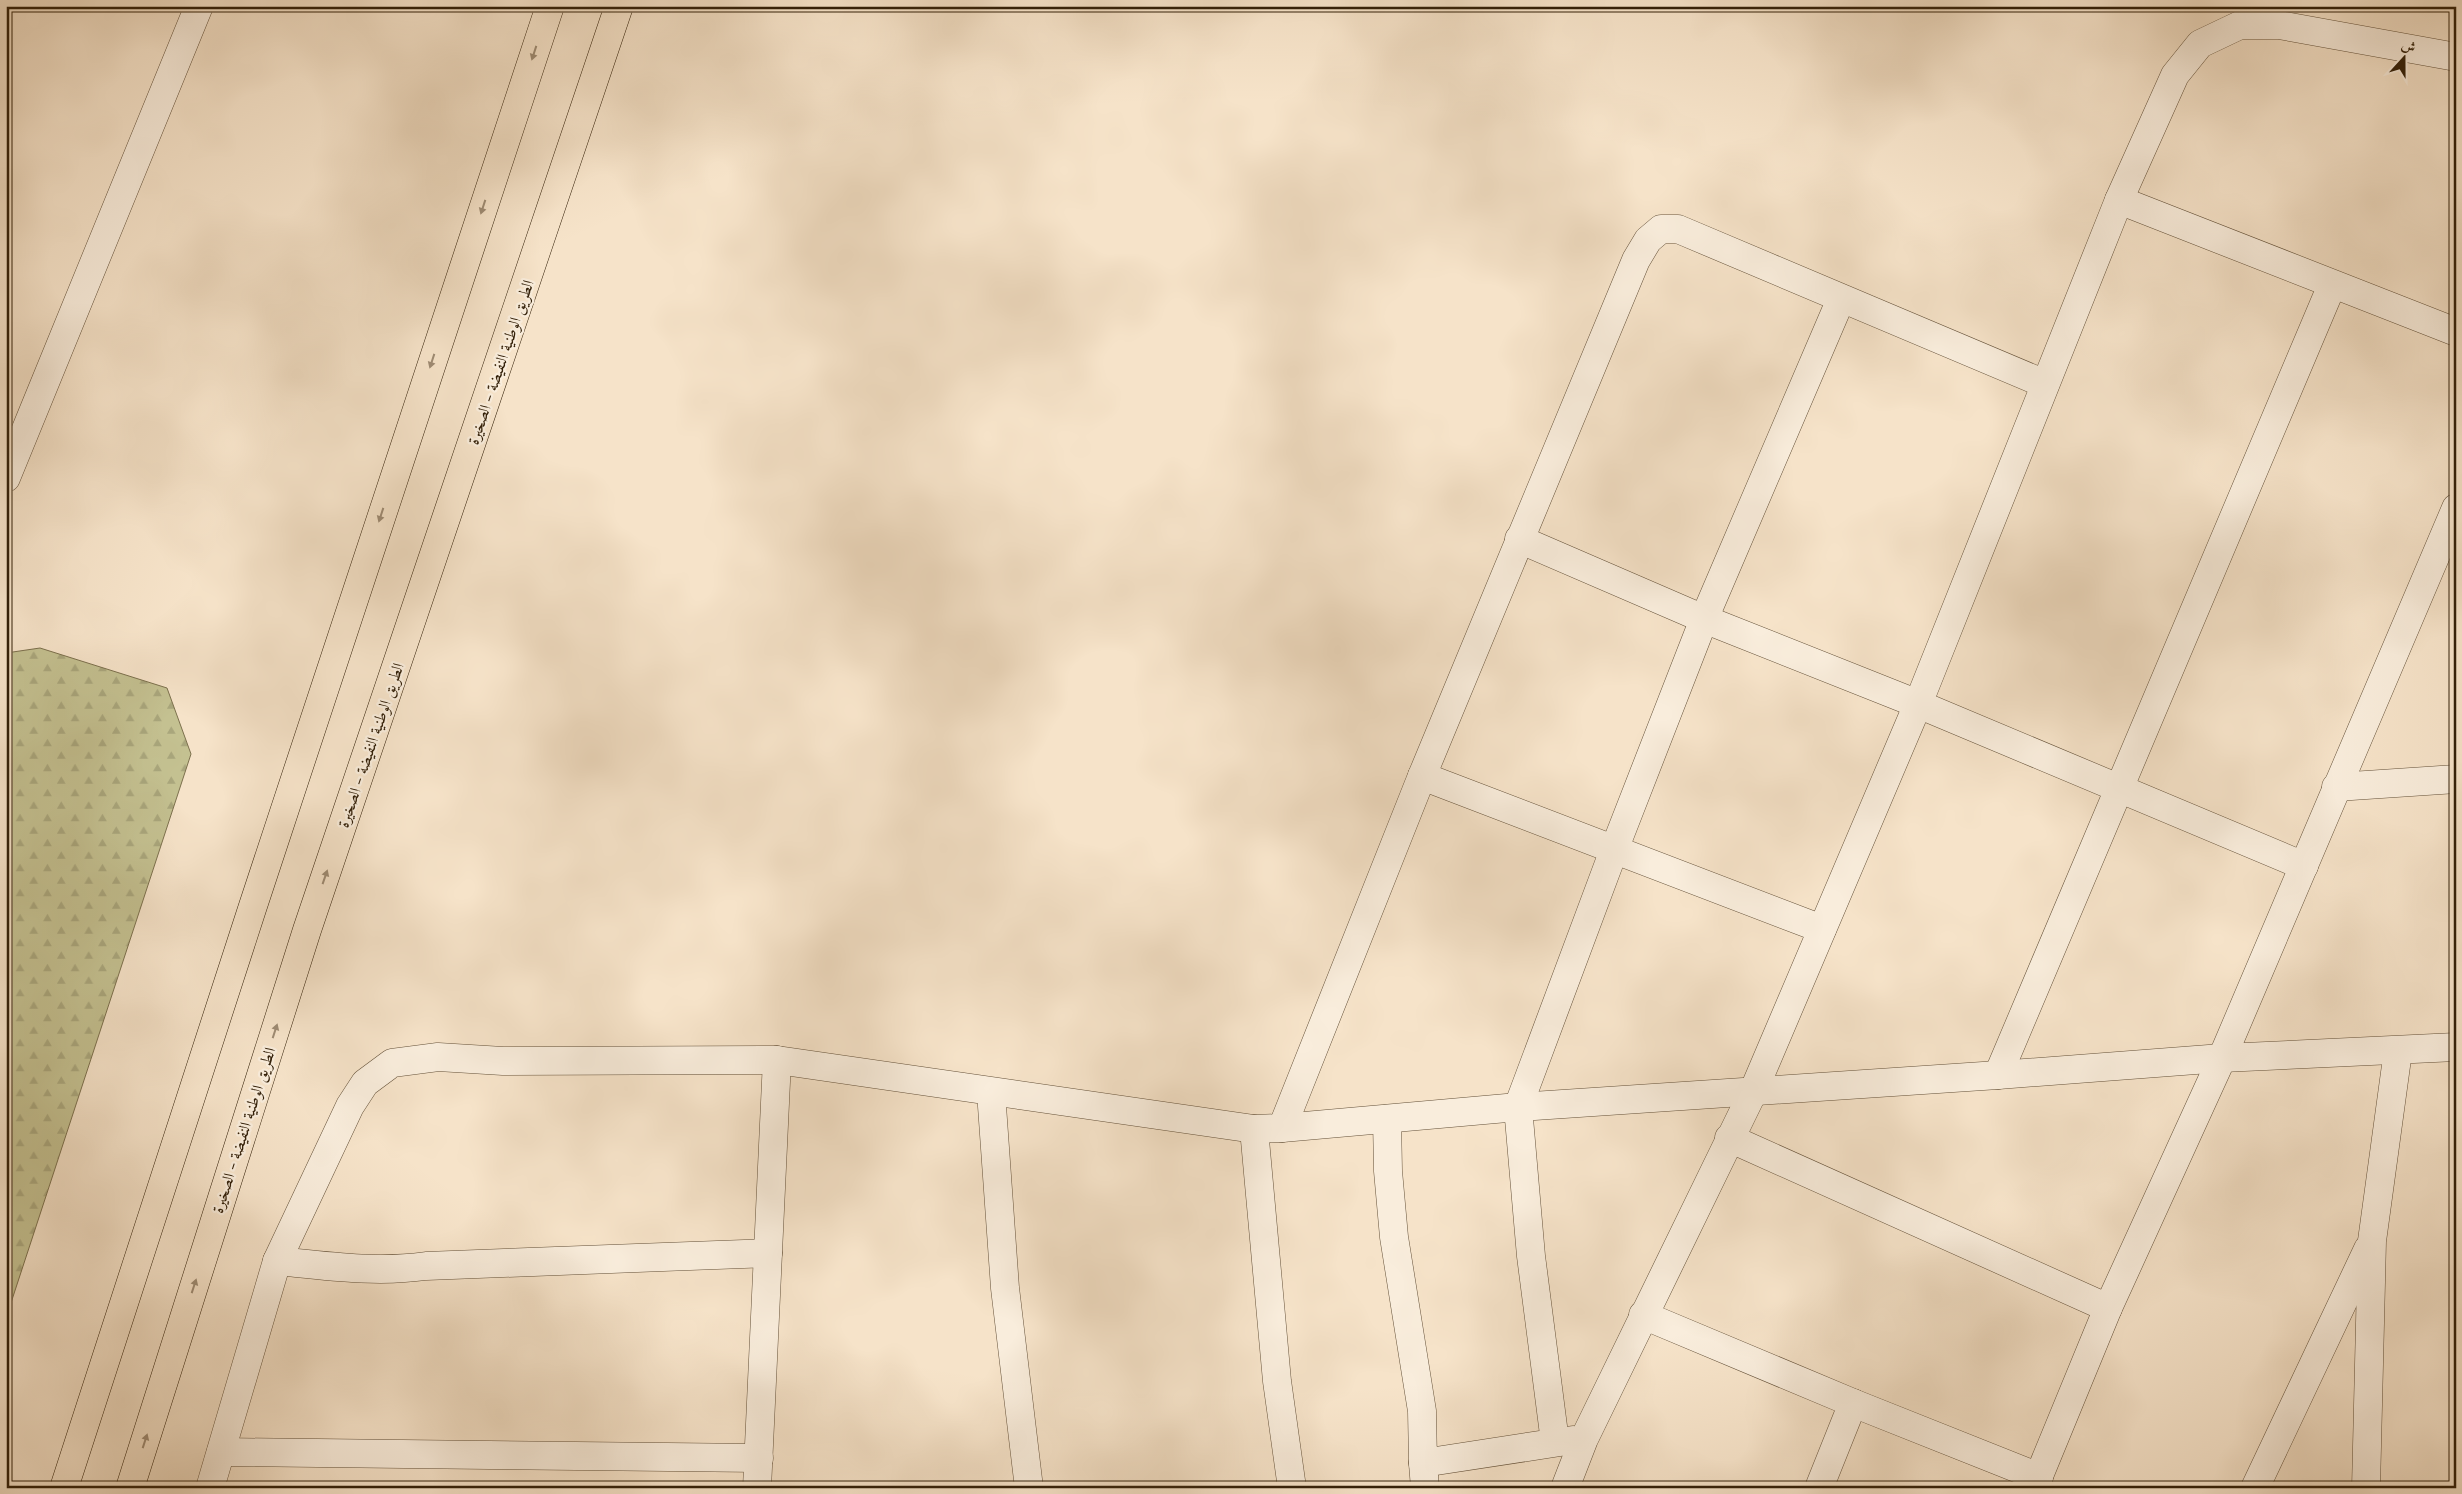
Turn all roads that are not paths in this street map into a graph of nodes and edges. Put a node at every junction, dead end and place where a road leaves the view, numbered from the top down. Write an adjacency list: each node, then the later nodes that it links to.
1 (199, 6): 10 (street)
2 (550, 6): 46 (highway, one-way to 46)
3 (619, 6): 47 (highway, الطريق الوطنية النفيضة - الصخيرة, one-way to 3)
4 (2456, 57): 5 (street)
5 (2119, 200): 6 (street); 9 (street)
6 (2332, 285): 8 (street); 18 (street)
7 (1841, 299): 9 (street); 12 (street); 13 (street)
8 (2456, 332)
9 (2045, 384): 14 (street)
10 (6, 478)
11 (2456, 508): 17 (street)
12 (1519, 539): 13 (street); 15 (street)
13 (1704, 619): 14 (street); 19 (street)
14 (1918, 704): 18 (street); 21 (street)
15 (1422, 776): 19 (street); 31 (street)
16 (2456, 779): 17 (street)
17 (2336, 787): 20 (street)
18 (2120, 788): 20 (street); 26 (street)
19 (1614, 850): 21 (street); 29 (street)
20 (2304, 866): 24 (street)
21 (1822, 928): 28 (street)
22 (2456, 1047): 23 (street)
23 (2398, 1051): 24 (street); 34 (street)
24 (2222, 1058): 26 (street); 37 (street)
25 (777, 1060): 27 (street); 35 (street); 36 (street)
26 (1998, 1075): 28 (street)
27 (991, 1092): 32 (street); 50 (street)
28 (1753, 1092): 29 (street); 33 (street)
29 (1518, 1107): 30 (street); 41 (street)
30 (1387, 1119): 31 (street); 44 (street)
31 (1282, 1128): 32 (street)
32 (1254, 1129): 51 (street)
33 (1729, 1138): 37 (street); 38 (street)
34 (2372, 1241): 54 (street); 55 (street)
35 (768, 1253): 36 (street); 43 (street)
36 (278, 1261): 42 (street)
37 (2108, 1308): 45 (street)
38 (1643, 1315): 39 (street); 40 (street)
39 (1853, 1403): 45 (street); 53 (street)
40 (1584, 1439): 41 (street); 52 (street)
41 (1555, 1442): 44 (street)
42 (221, 1452): 43 (street); 48 (street)
43 (759, 1458): 49 (street)
44 (1424, 1476)
45 (2037, 1482)
46 (64, 1488)
47 (130, 1488)
48 (210, 1488)
49 (757, 1488)
50 (1029, 1488)
51 (1292, 1488)
52 (1565, 1488)
53 (1819, 1488)
54 (2255, 1488)
55 (2366, 1488)

